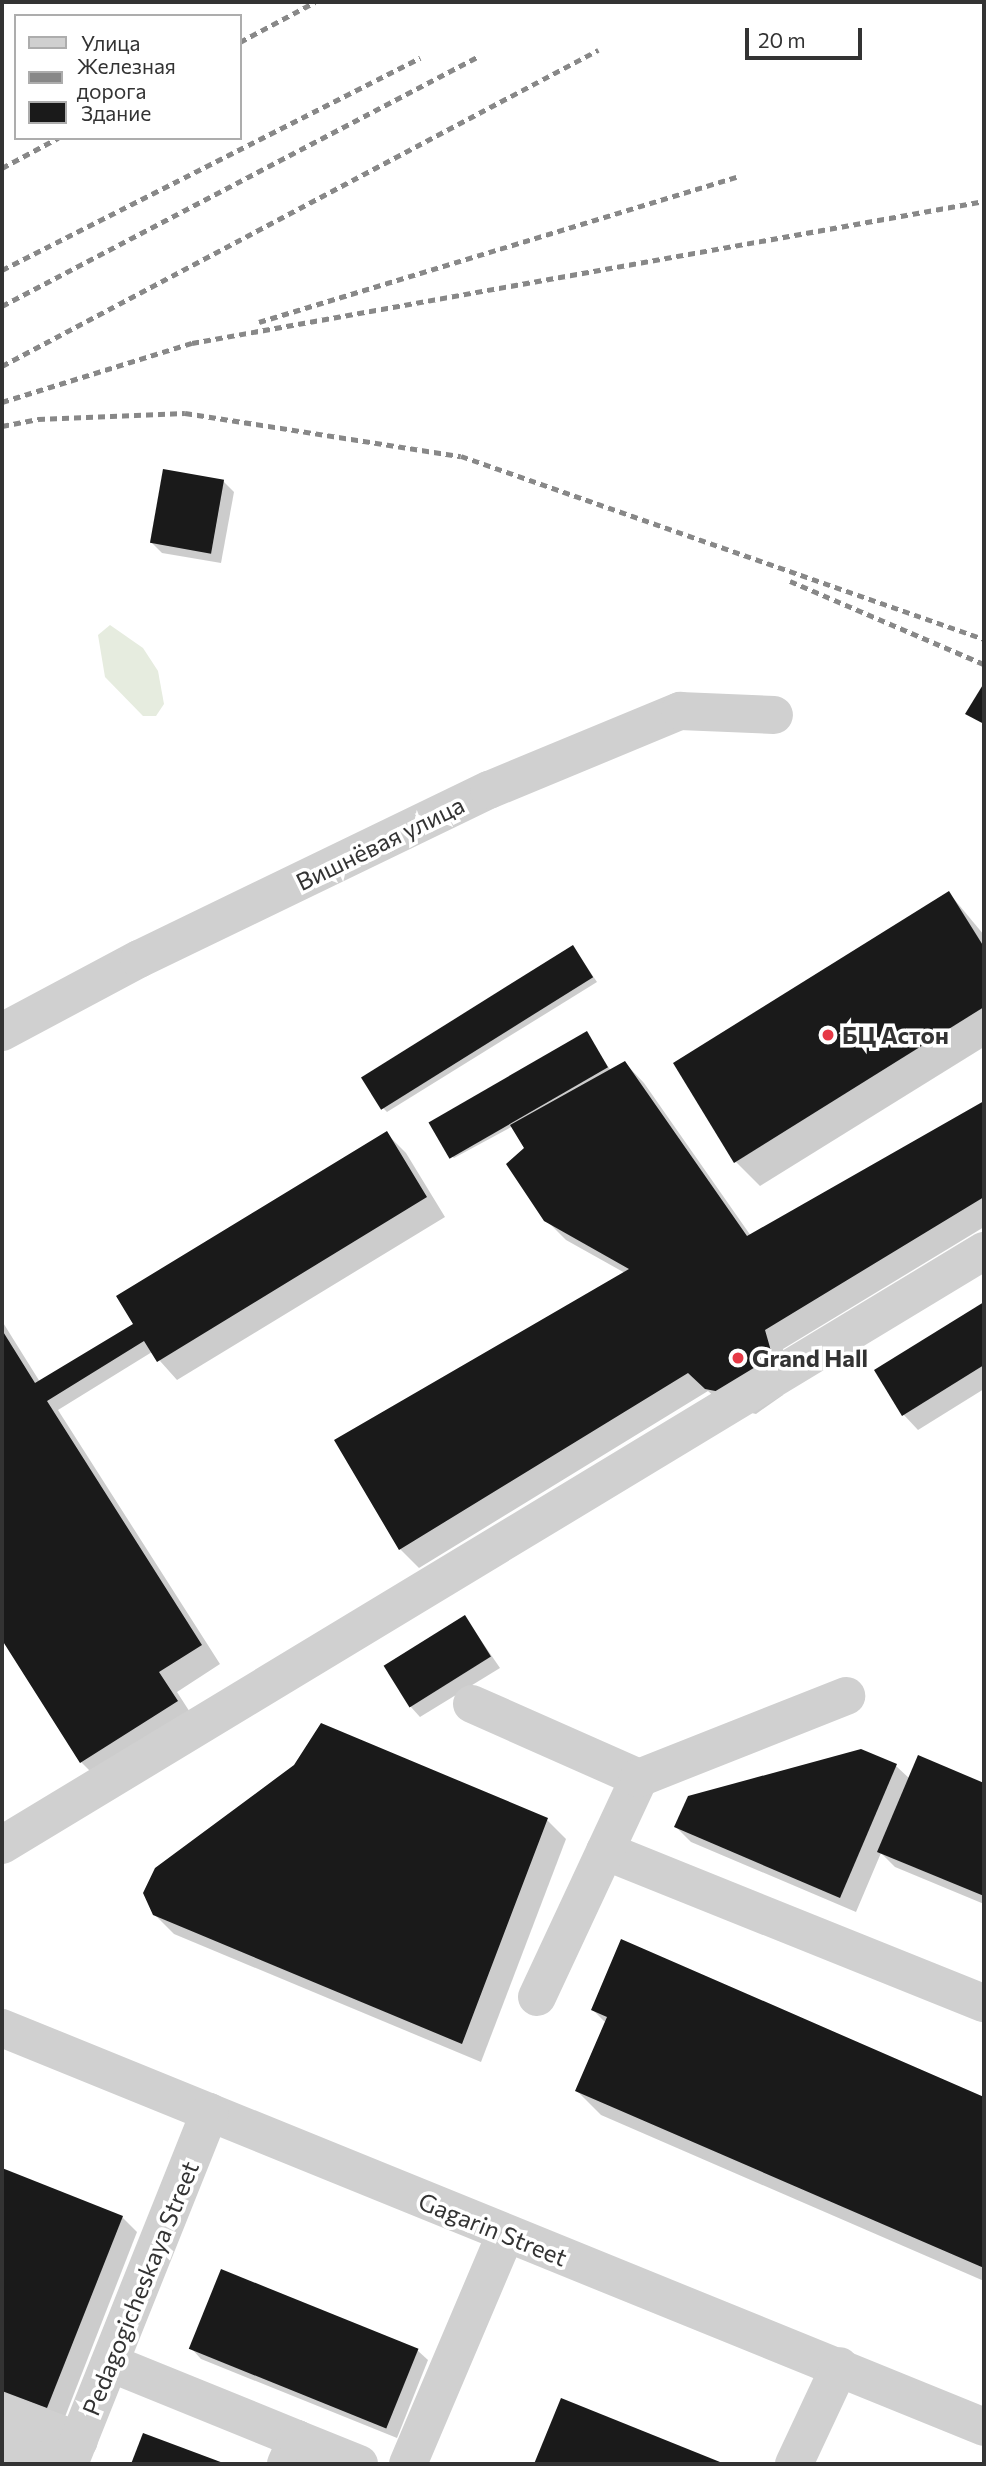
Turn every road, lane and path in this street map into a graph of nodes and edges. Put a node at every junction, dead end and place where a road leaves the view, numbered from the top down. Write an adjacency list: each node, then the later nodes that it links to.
1 (774, 715): 2 (street, Вишнёвая улица)
2 (2, 1032)
3 (984, 1251): 7 (street)
4 (846, 1696): 6 (street)
5 (472, 1703): 6 (street)
6 (639, 1778): 8 (street)
7 (2, 1845)
8 (605, 1851): 9 (street); 10 (street)
9 (537, 1997)
10 (984, 2003)
11 (2, 2028): 12 (street, Gagarin Street)
12 (210, 2112): 13 (street, Gagarin Street); 14 (street, Pedagogicheskaya Street)
13 (505, 2235): 15 (street, Gagarin Street); 23 (street)
14 (110, 2363): 19 (street); 20 (street, Pedagogicheskaya Street)
15 (840, 2366): 17 (street, Gagarin Street); 24 (street)
16 (2, 2412): 20 (street)
17 (984, 2427)
18 (2, 2448): 21 (street)
19 (292, 2452): 22 (street)
20 (74, 2453)
21 (47, 2464)
22 (359, 2464)
23 (408, 2464)
24 (794, 2464)

